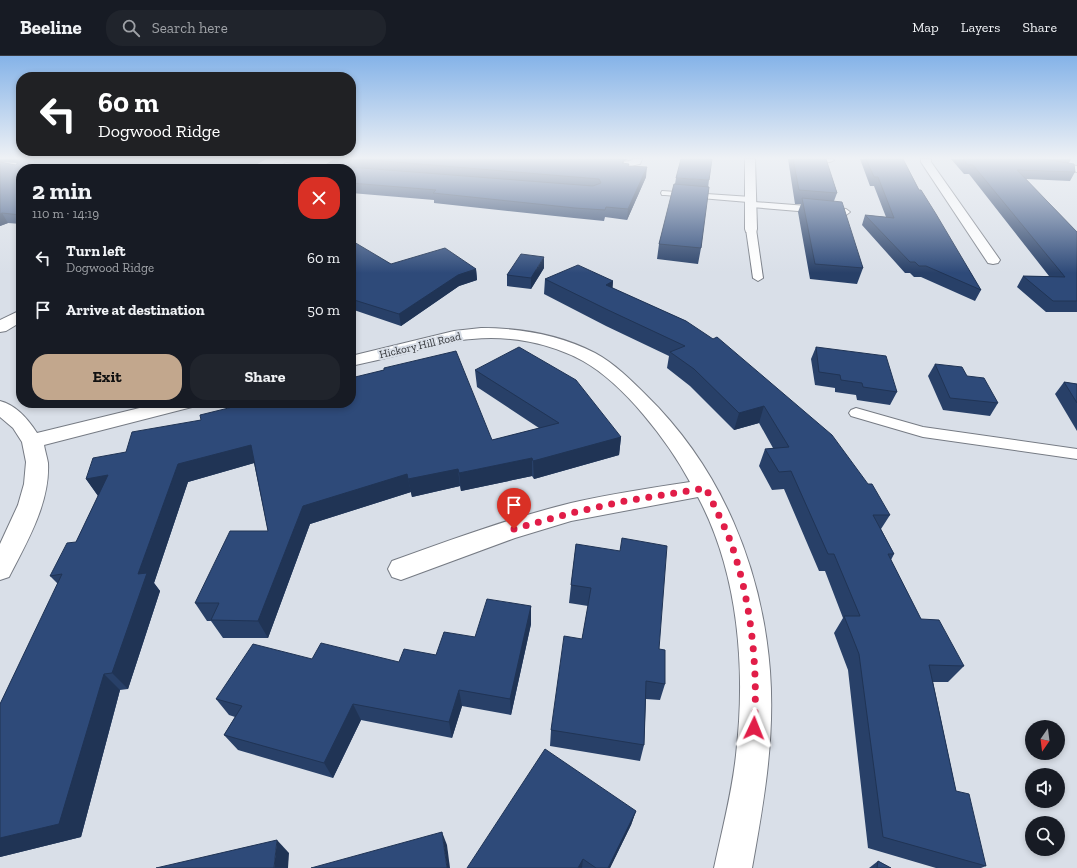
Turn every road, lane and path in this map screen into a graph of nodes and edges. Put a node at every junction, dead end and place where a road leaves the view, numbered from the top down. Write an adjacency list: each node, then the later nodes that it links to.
1 (702, 197): 4 (lane)
2 (751, 197): 4 (street)
3 (950, 197): 7 (street)
4 (751, 202): 5 (lane); 6 (street)
5 (846, 212)
6 (751, 229): 8 (lane)
7 (993, 260)
8 (758, 278)
9 (16, 318): 10 (street)
10 (0, 327)
11 (356, 360): 17 (street, Hickory Hill Road)
12 (0, 407): 15 (street)
13 (165, 408): 15 (street)
14 (856, 413): 16 (lane)
15 (32, 441): 19 (street)
16 (1077, 454)
17 (706, 488): 18 (street); 20 (street, Hickory Hill Road)
18 (401, 568)
19 (0, 569)
20 (733, 868)

